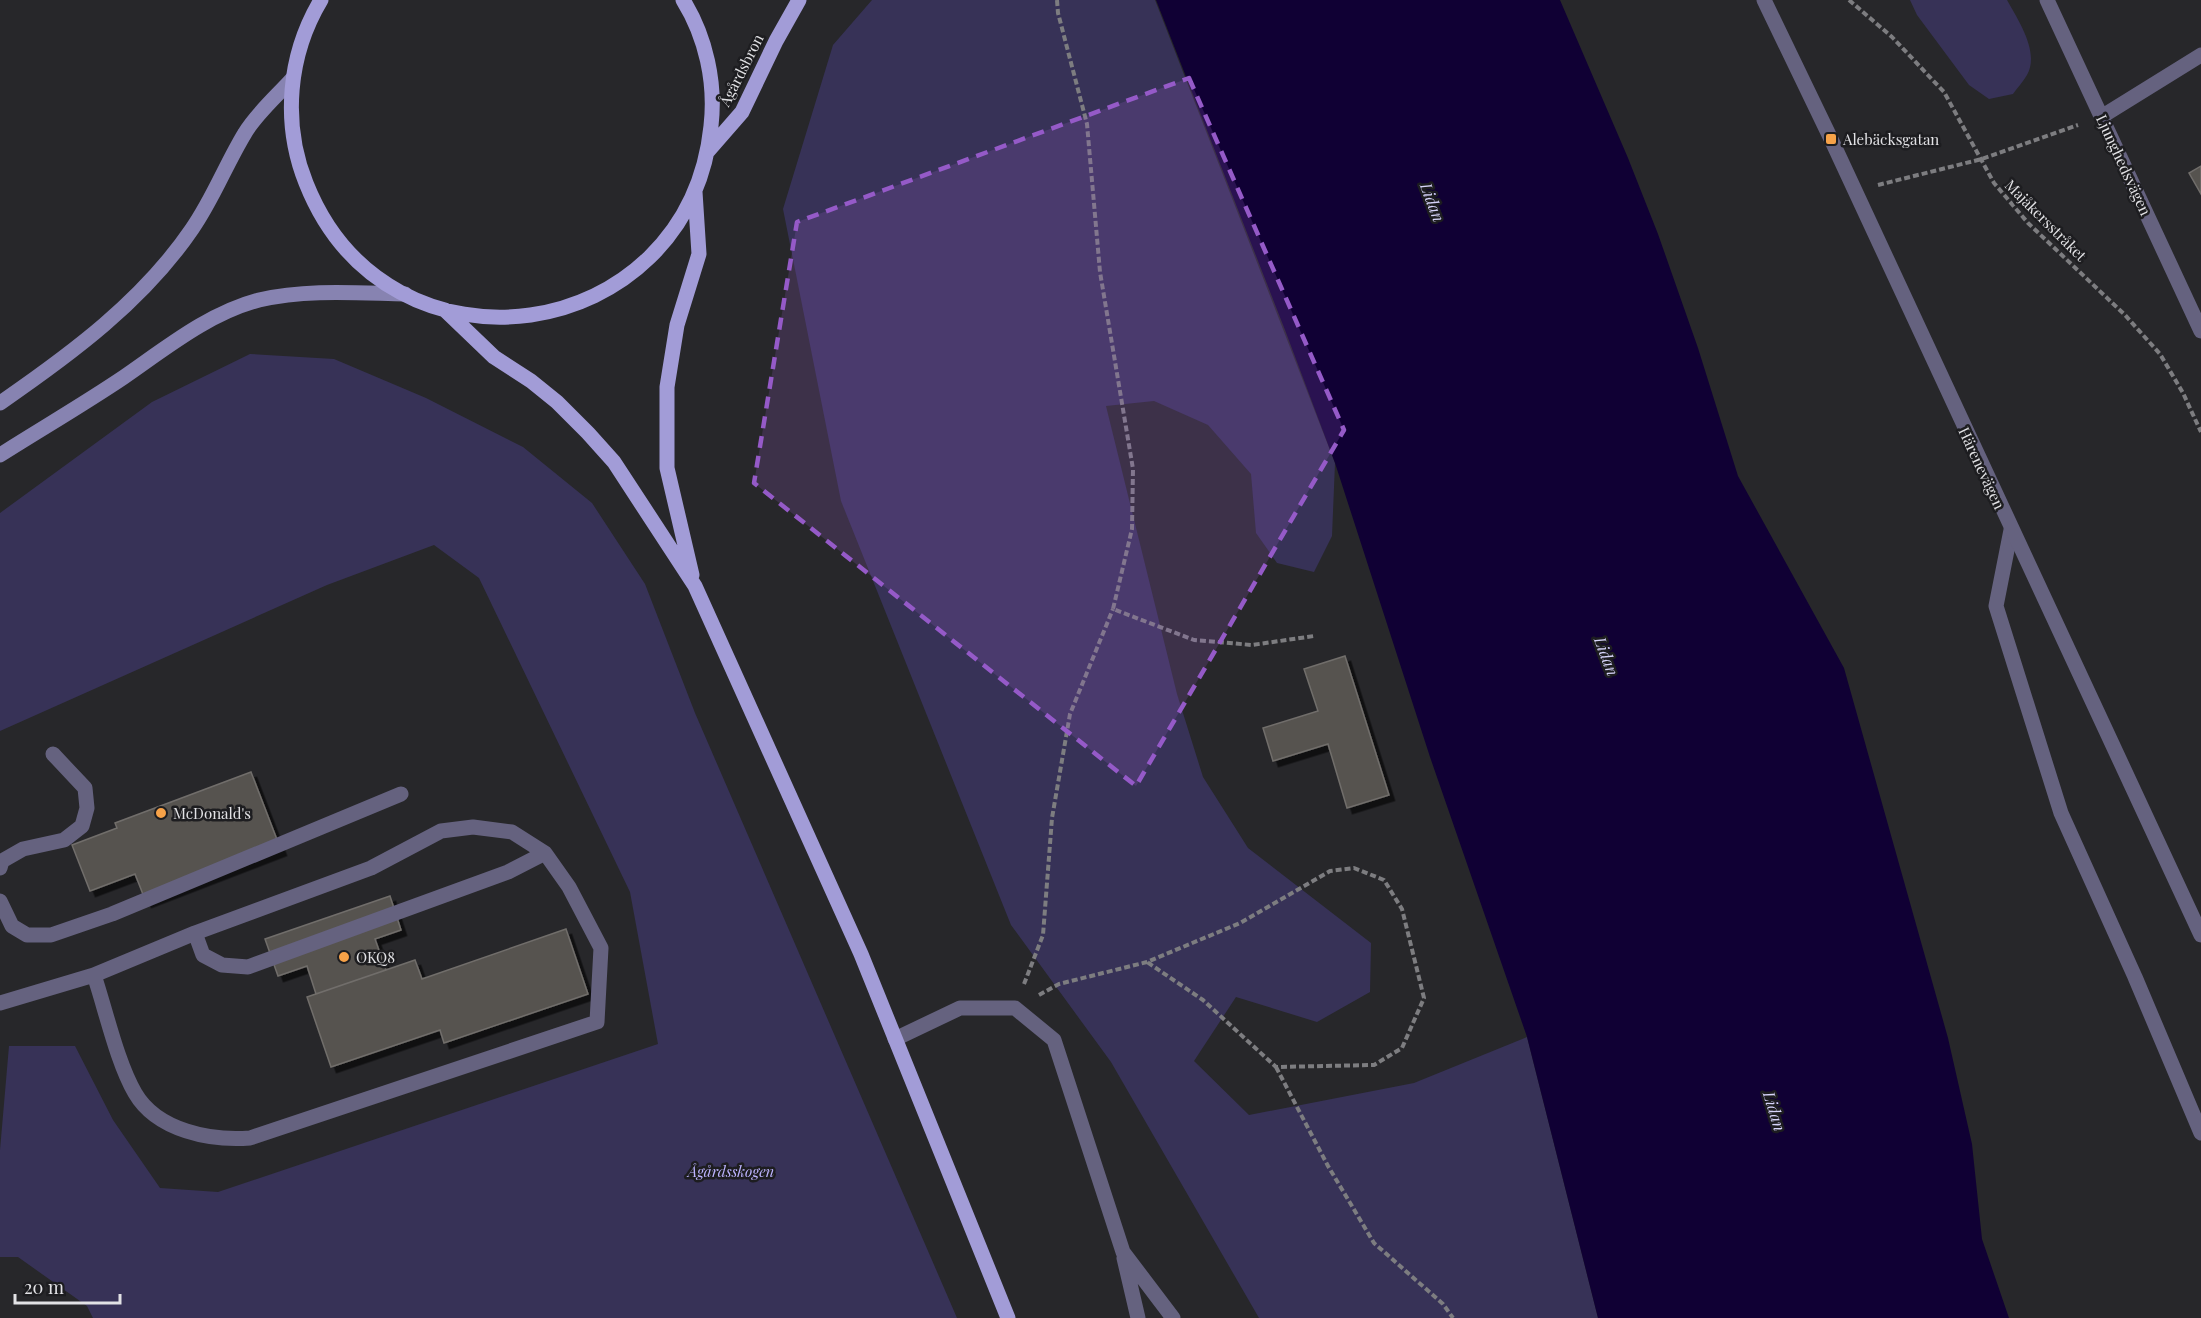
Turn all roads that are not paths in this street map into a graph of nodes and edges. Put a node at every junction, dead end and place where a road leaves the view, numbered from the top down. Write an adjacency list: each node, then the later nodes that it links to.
1 (321, 0): 6 (main road)
2 (683, 0): 10 (main road)
3 (799, 0): 10 (main road, Ågårdsbron)
4 (1764, 0): 17 (street, Härenevägen)
5 (2047, 0): 9 (street, Ljunghedsvägen)
6 (313, 7): 8 (main road)
7 (2201, 56): 9 (street)
8 (293, 78): 12 (main road); 15 (main road)
9 (2101, 117): 14 (street, Ljunghedsvägen)
10 (708, 151): 11 (main road)
11 (695, 192): 13 (main road); 18 (main road)
12 (405, 294): 13 (main road); 16 (main road)
13 (445, 310): 18 (main road)
14 (2201, 331)
15 (0, 403)
16 (0, 455)
17 (2011, 530): 25 (street, Härenevägen); 29 (street)
18 (695, 586): 28 (main road)
19 (53, 754): 22 (street)
20 (401, 794): 23 (street)
21 (545, 854): 24 (street); 24 (street); 26 (street)
22 (0, 868)
23 (0, 901)
24 (195, 933): 26 (street)
25 (2201, 935)
26 (94, 975): 27 (street)
27 (0, 1003)
28 (895, 1039): 30 (street); 31 (main road)
29 (2201, 1133)
30 (1123, 1252): 32 (street); 33 (street)
31 (1008, 1318)
32 (1138, 1318)
33 (1173, 1318)

